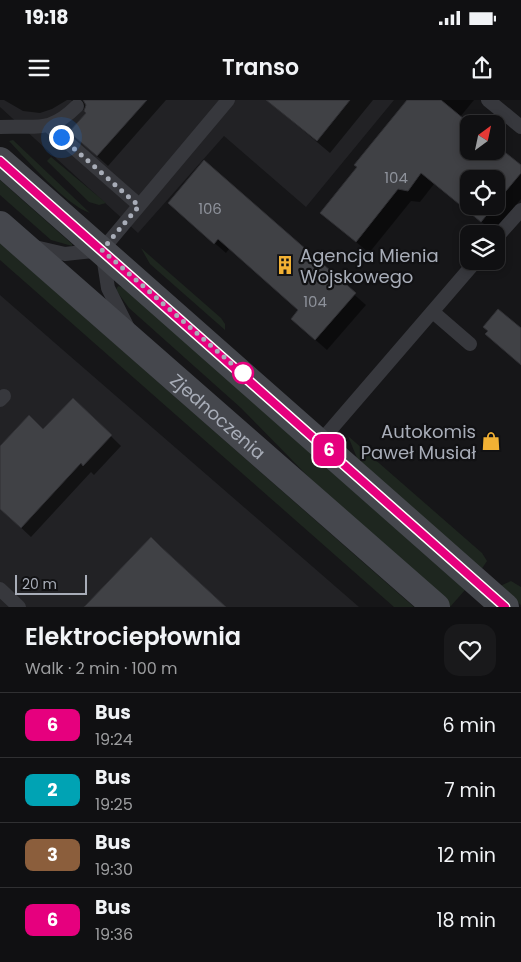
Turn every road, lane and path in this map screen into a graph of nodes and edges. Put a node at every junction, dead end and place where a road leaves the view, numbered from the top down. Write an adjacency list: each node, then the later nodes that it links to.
1 (228, 100): 8 (lane)
2 (488, 100): 6 (lane)
3 (77, 106): 5 (lane)
4 (0, 126): 5 (lane)
5 (48, 126): 8 (lane)
6 (521, 127)
7 (0, 161): 13 (main road)
8 (139, 206): 13 (lane)
9 (521, 210): 11 (lane)
10 (0, 225): 12 (main road, Zjednoczenia)
11 (505, 228)
12 (20, 243): 13 (lane); 17 (main road, Zjednoczenia)
13 (102, 250): 17 (lane); 18 (main road)
14 (468, 270): 15 (lane)
15 (433, 312): 16 (lane); 18 (lane)
16 (470, 344)
17 (139, 347): 21 (main road, Zjednoczenia)
18 (320, 442): 22 (main road)
19 (0, 589): 20 (lane)
20 (19, 607)
21 (436, 607)
22 (505, 607)

